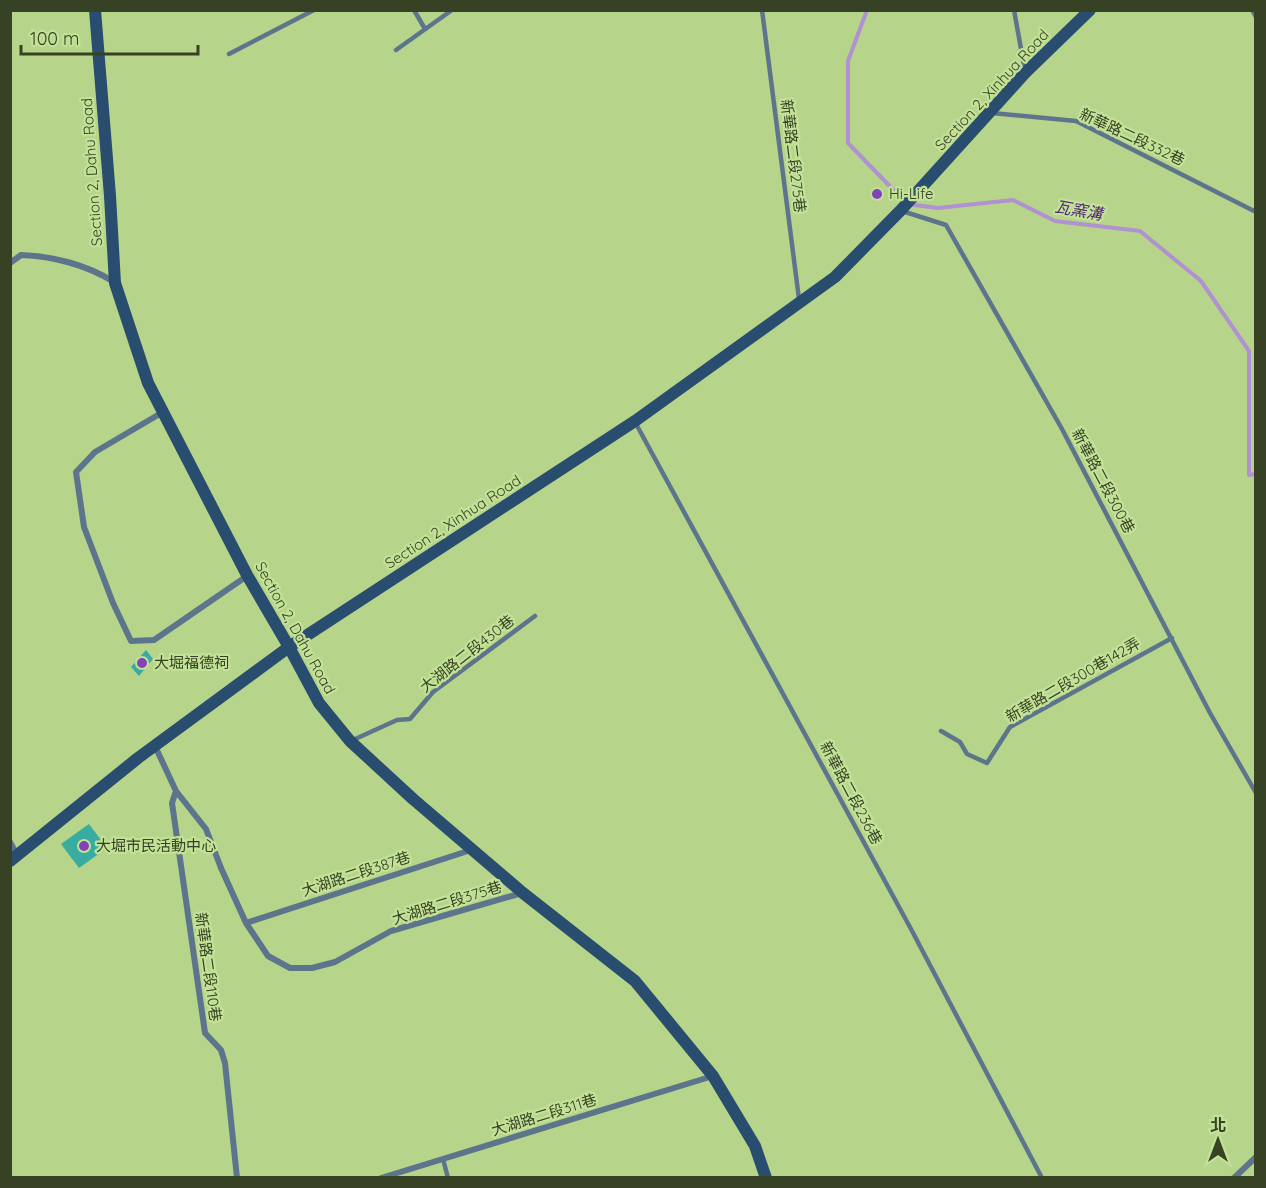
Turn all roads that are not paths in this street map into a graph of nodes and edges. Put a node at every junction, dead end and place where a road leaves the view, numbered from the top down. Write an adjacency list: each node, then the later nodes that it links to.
1 (95, 10): 18 (street, Section 2, Dahu Road)
2 (314, 10): 12 (lane)
3 (414, 10): 10 (lane)
4 (452, 10): 10 (lane)
5 (762, 10): 19 (lane, 新華路二段275巷)
6 (1014, 10): 13 (lane)
7 (1089, 10): 13 (street, Section 2, Xinhua Road)
8 (1252, 10): 9 (lane)
9 (1256, 17)
10 (424, 29): 11 (lane)
11 (396, 50)
12 (229, 54)
13 (1025, 74): 14 (street, Section 2, Xinhua Road)
14 (989, 112): 15 (street, Section 2, Xinhua Road); 16 (lane, 新華路二段332巷)
15 (904, 207): 19 (street, Section 2, Xinhua Road); 24 (lane, 新華路二段300巷)
16 (1256, 212)
17 (10, 263): 18 (street)
18 (115, 283): 20 (street, Section 2, Dahu Road)
19 (800, 304): 21 (street, Section 2, Xinhua Road)
20 (163, 412): 22 (street, Section 2, Dahu Road); 22 (street)
21 (635, 421): 25 (street, Section 2, Xinhua Road); 43 (lane, 新華路二段236巷)
22 (248, 575): 25 (street, Section 2, Dahu Road)
23 (535, 616): 27 (lane, 大湖路二段430巷)
24 (1172, 638): 26 (lane, 新華路二段300巷142弄); 30 (lane, 新華路二段300巷)
25 (289, 647): 27 (street, Section 2, Dahu Road); 28 (street, Section 2, Xinhua Road)
26 (941, 731)
27 (350, 741): 32 (street, Section 2, Dahu Road)
28 (155, 746): 29 (street, 大湖路二段375巷); 33 (street, Section 2, Xinhua Road)
29 (176, 791): 35 (street, 大湖路二段375巷); 39 (street, 新華路二段110巷)
30 (1256, 793)
31 (10, 842): 33 (street)
32 (474, 849): 34 (street, Section 2, Dahu Road); 35 (street, 大湖路二段387巷)
33 (14, 858)
34 (523, 893): 35 (street, 大湖路二段375巷); 36 (street, Section 2, Dahu Road)
35 (246, 923)
36 (713, 1076): 38 (street, 大湖路二段311巷); 42 (street, Section 2, Dahu Road)
37 (1256, 1157): 44 (street)
38 (443, 1159): 40 (street, 大湖路二段311巷); 41 (lane)
39 (237, 1178)
40 (381, 1178)
41 (448, 1178)
42 (766, 1178)
43 (1042, 1178)
44 (1234, 1178)

